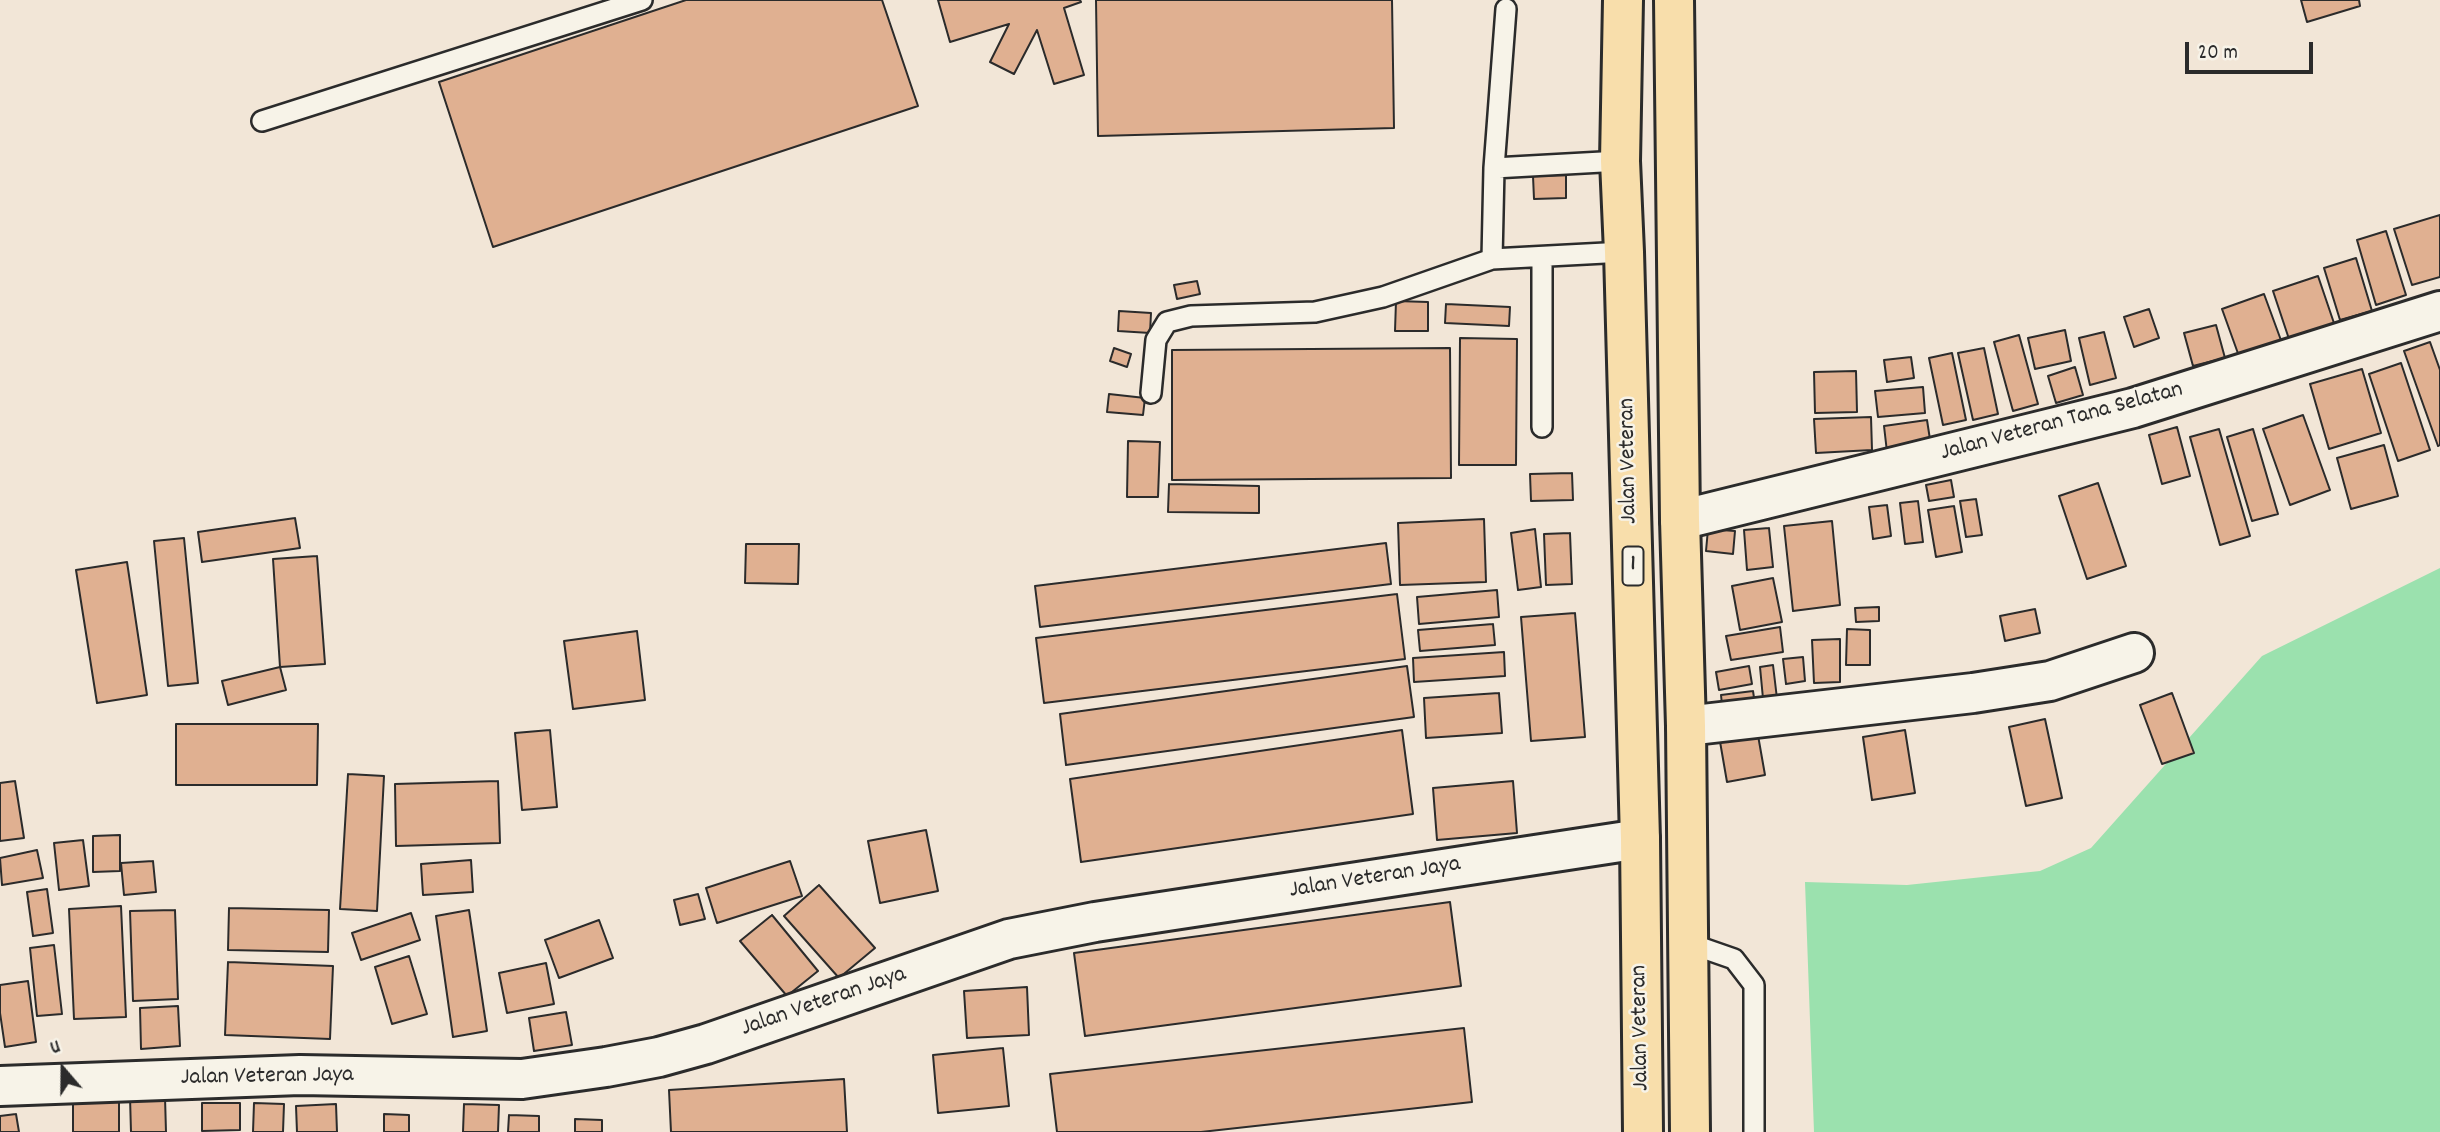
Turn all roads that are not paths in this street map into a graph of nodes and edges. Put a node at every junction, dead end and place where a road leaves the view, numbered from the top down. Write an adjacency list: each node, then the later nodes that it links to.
1 (642, 0): 5 (lane)
2 (1623, 0): 6 (highway, Jalan Veteran / 1)
3 (1674, 0): 14 (highway, Jalan Veteran)
4 (1506, 9): 7 (lane)
5 (262, 121)
6 (1620, 161): 7 (lane); 8 (highway, Jalan Veteran / 1)
7 (1494, 168): 10 (lane)
8 (1624, 252): 9 (lane); 17 (highway, Jalan Veteran / 1)
9 (1542, 257): 10 (lane); 13 (lane)
10 (1492, 260): 12 (lane)
11 (2440, 311): 14 (street, Jalan Veteran Tana Selatan)
12 (1152, 393)
13 (1542, 427)
14 (1680, 520): 16 (highway, Jalan Veteran)
15 (2134, 653): 16 (street)
16 (1686, 726): 18 (highway, Jalan Veteran)
17 (1640, 839): 19 (street, Jalan Veteran Jaya); 20 (highway, Jalan Veteran / 1)
18 (1688, 943): 21 (highway, Jalan Veteran); 22 (lane)
19 (0, 1086)
20 (1643, 1132)
21 (1690, 1132)
22 (1754, 1132)

